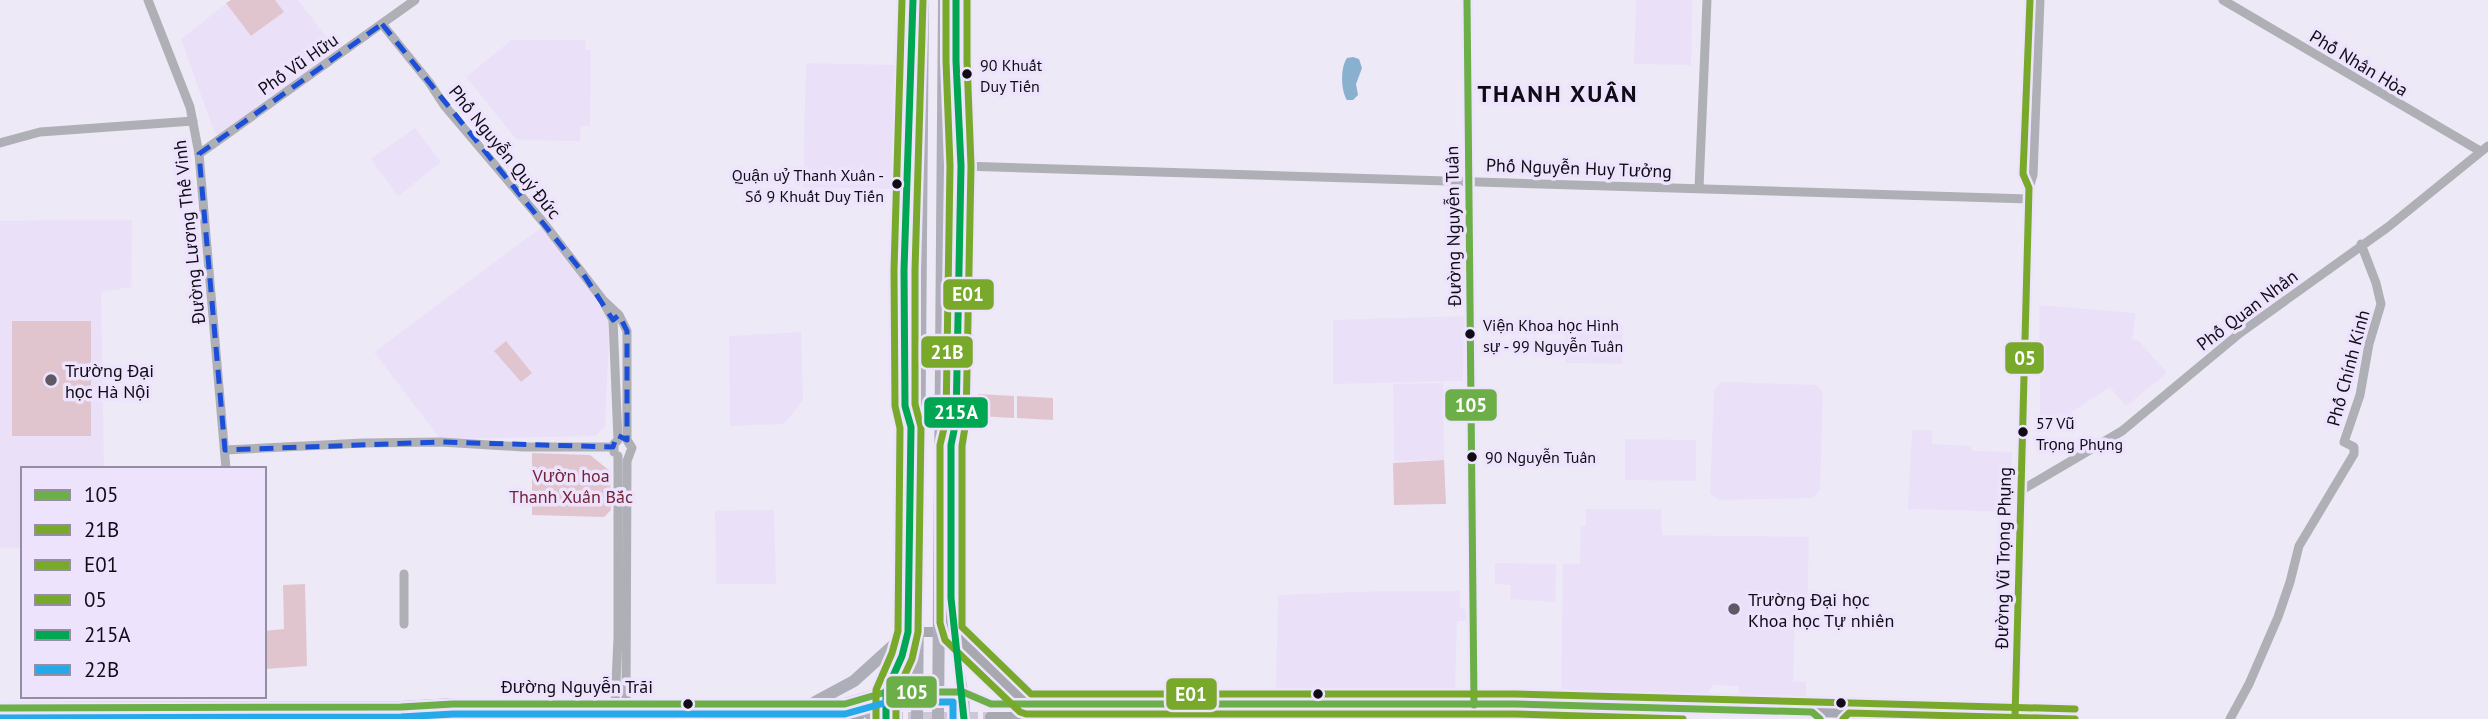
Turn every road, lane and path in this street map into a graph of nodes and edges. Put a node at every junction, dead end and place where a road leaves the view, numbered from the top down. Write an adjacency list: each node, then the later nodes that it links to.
1 (148, 0): 13 (street, Đường Lương Thế Vinh)
2 (415, 0): 12 (street, Phố Vũ Hữu)
3 (913, 0): 23 (main road)
4 (922, 0): 23 (highway, bridge); 53 (highway, bridge)
5 (946, 0): 25 (highway, bridge); 54 (highway, bridge)
6 (956, 0): 17 (main road)
7 (1467, 0): 18 (street, Đường Nguyễn Tuân)
8 (1707, 0): 19 (street)
9 (2030, 0): 20 (street, Đường Vũ Trọng Phụng)
10 (2040, 0): 20 (street, Đường Vũ Trọng Phụng)
11 (2223, 0): 15 (street, Phố Nhân Hòa)
12 (382, 24): 16 (street, Phố Vũ Hữu); 22 (street, Phố Nguyễn Quý Đức)
13 (193, 121): 14 (street); 16 (street, Đường Lương Thế Vinh)
14 (0, 143)
15 (2484, 148): 21 (street, Phố Quan Nhân)
16 (199, 154): 26 (street, Đường Lương Thế Vinh)
17 (961, 166): 18 (street, Phố Nguyễn Huy Tưởng); 25 (main road)
18 (1468, 180): 19 (street, Phố Nguyễn Huy Tưởng); 43 (street, Đường Nguyễn Tuân)
19 (1699, 188): 20 (street, Phố Nguyễn Huy Tưởng)
20 (2029, 194): 29 (street, Đường Vũ Trọng Phụng)
21 (2361, 244): 29 (street, Phố Quan Nhân); 57 (street, Phố Chính Kinh)
22 (616, 318): 24 (street); 24 (street)
23 (911, 427): 32 (main road)
24 (619, 442): 26 (street); 27 (street); 27 (street)
25 (951, 445): 33 (main road)
26 (225, 450): 28 (street, Đường Lương Thế Vinh)
27 (622, 459): 37 (street)
28 (226, 467)
29 (2020, 491): 50 (street, Đường Vũ Trọng Phụng)
30 (404, 574): 31 (street)
31 (404, 624)
32 (908, 632): 33 (main road); 34 (main road); 38 (highway)
33 (953, 632): 35 (main road); 41 (main road)
34 (886, 692): 35 (highway, Đường Nguyễn Trãi); 39 (highway, Đường Nguyễn Trãi); 52 (highway)
35 (963, 692): 40 (main road, Đường Nguyễn Trãi); 55 (highway)
36 (248, 702): 44 (highway, Đường Nguyễn Trãi); 45 (highway, Đường Nguyễn Trãi)
37 (621, 704): 38 (highway, Đường Nguyễn Trãi); 44 (highway, Đường Nguyễn Trãi)
38 (811, 704): 39 (highway, Đường Nguyễn Trãi)
39 (845, 704): 51 (highway)
40 (990, 704): 41 (main road, Đường Nguyễn Trãi); 49 (main road)
41 (1027, 704): 43 (main road, Đường Nguyễn Trãi)
42 (1515, 704): 43 (main road, Đường Nguyễn Trãi); 46 (main road, Đường Nguyễn Trãi); 49 (main road)
43 (1474, 705)
44 (401, 707): 48 (main road)
45 (0, 708)
46 (1816, 716): 47 (main road, Đường Nguyễn Trãi)
47 (1846, 716): 50 (main road, Đường Nguyễn Trãi)
48 (859, 717)
49 (986, 718)
50 (2015, 718): 56 (main road, Đường Nguyễn Trãi)
51 (874, 719)
52 (886, 719)
53 (916, 719)
54 (937, 719)
55 (964, 719)
56 (2075, 719)
57 (2230, 719)

